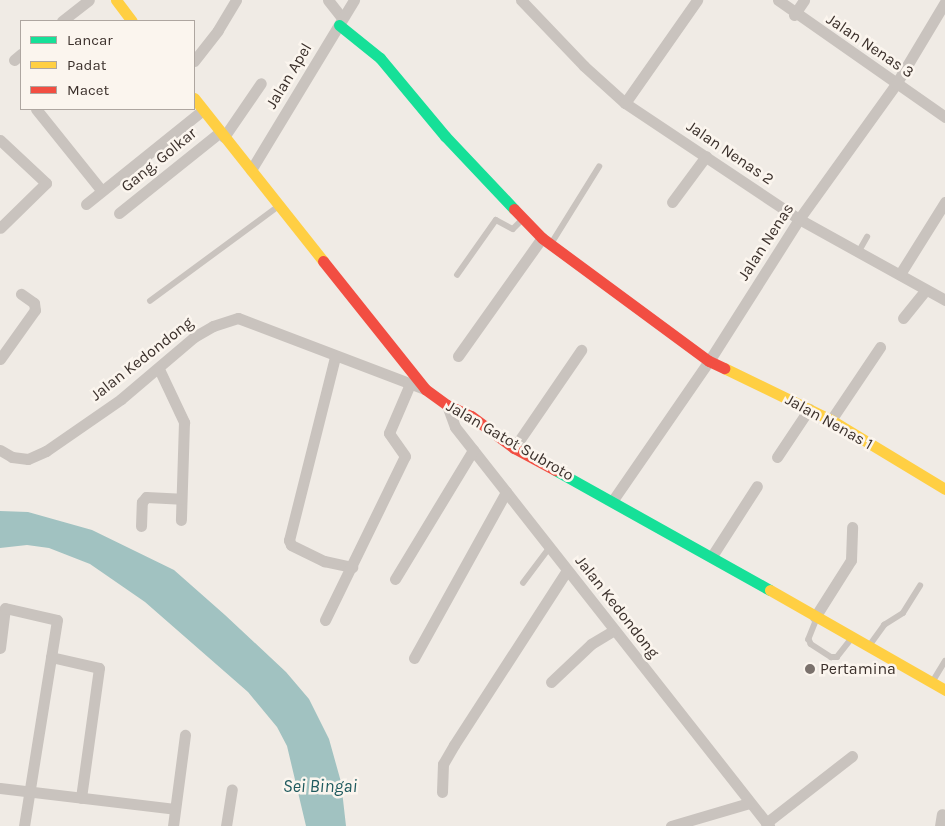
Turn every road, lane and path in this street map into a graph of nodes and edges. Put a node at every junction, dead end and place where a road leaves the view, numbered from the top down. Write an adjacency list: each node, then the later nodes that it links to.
1 (89, 0): 12 (street)
2 (116, 0): 13 (main road)
3 (236, 0): 15 (street)
4 (328, 0): 14 (street)
5 (354, 0): 14 (street, Jalan Apel)
6 (521, 0): 19 (street, Jalan Nenas 2)
7 (697, 0): 19 (street)
8 (778, 0): 11 (street, Jalan Nenas 3)
9 (804, 0): 11 (street)
10 (945, 2): 17 (street, Jalan Nenas)
11 (794, 14): 17 (street, Jalan Nenas 3)
12 (63, 20)
13 (131, 20)
14 (341, 22): 27 (street, Jalan Apel); 34 (main road, Jalan Nenas 1)
15 (195, 60)
16 (261, 83): 23 (street, Gang. Golkar)
17 (896, 84): 22 (street, Jalan Nenas 3); 35 (street, Jalan Nenas)
18 (195, 99): 21 (main road, Jalan Gatot Subroto)
19 (625, 103): 25 (street, Jalan Nenas 2)
20 (37, 110): 28 (street)
21 (203, 110): 23 (main road, Jalan Gatot Subroto); 28 (street)
22 (945, 117)
23 (222, 135): 27 (main road, Jalan Gatot Subroto); 33 (street, Gang. Golkar)
24 (0, 140): 36 (street)
25 (706, 156): 29 (street); 35 (street, Jalan Nenas 2)
26 (599, 168): 38 (lane)
27 (251, 170): 32 (main road, Jalan Gatot Subroto)
28 (102, 191): 31 (street)
29 (672, 202)
30 (945, 202): 40 (street)
31 (86, 204)
32 (279, 206): 44 (lane); 55 (main road, Jalan Gatot Subroto)
33 (119, 213)
34 (523, 219): 38 (main road, Jalan Nenas 1); 41 (lane)
35 (799, 219): 39 (street, Jalan Nenas 2); 52 (street, Jalan Nenas)
36 (0, 228)
37 (867, 237): 39 (lane)
38 (546, 241): 49 (street); 52 (main road, Jalan Nenas 1)
39 (859, 251): 40 (street, Jalan Nenas 2)
40 (900, 274): 42 (street, Jalan Nenas 2)
41 (458, 275)
42 (926, 291): 45 (street, Jalan Nenas 2); 46 (street)
43 (21, 294): 51 (street)
44 (150, 300)
45 (945, 300)
46 (903, 318)
47 (880, 347): 58 (street)
48 (581, 350): 59 (street)
49 (458, 356)
50 (335, 357): 53 (street, Jalan Kedondong); 54 (street, Jalan Kedondong); 73 (street)
51 (0, 359)
52 (709, 361): 57 (main road, Jalan Nenas 1); 67 (street, Jalan Nenas)
53 (159, 369): 60 (street, Jalan Kedondong); 66 (street)
54 (410, 384): 55 (street, Jalan Kedondong); 73 (street)
55 (425, 389): 56 (main road, Jalan Gatot Subroto)
56 (447, 405): 59 (main road, Jalan Gatot Subroto); 61 (street, Jalan Kedondong)
57 (809, 409): 58 (main road, Jalan Nenas 1); 62 (street)
58 (831, 420): 64 (main road, Jalan Nenas 1)
59 (514, 448): 67 (main road, Jalan Gatot Subroto)
60 (0, 450)
61 (473, 450): 65 (street, Jalan Kedondong); 75 (street)
62 (778, 457)
63 (757, 486): 72 (street)
64 (945, 489)
65 (506, 492): 71 (street, Jalan Kedondong); 86 (street)
66 (181, 499): 68 (street); 69 (street)
67 (613, 500): 72 (main road, Jalan Gatot Subroto)
68 (181, 520)
69 (140, 526)
70 (852, 527): 79 (street)
71 (550, 547): 74 (street, Jalan Kedondong); 76 (lane)
72 (712, 556): 79 (main road, Jalan Gatot Subroto)
73 (352, 567): 80 (street)
74 (567, 570): 81 (street, Jalan Kedondong); 96 (street)
75 (395, 579)
76 (524, 583)
77 (920, 586): 83 (lane)
78 (2, 608): 84 (street); 85 (street)
79 (816, 617): 82 (main road, Jalan Gatot Subroto); 82 (lane)
80 (325, 620)
81 (614, 630): 88 (street); 98 (street, Jalan Kedondong)
82 (852, 638): 83 (main road, Jalan Gatot Subroto)
83 (868, 647): 89 (main road, Jalan Gatot Subroto)
84 (0, 648)
85 (51, 657): 95 (street); 97 (street)
86 (414, 658)
87 (945, 661): 89 (lane)
88 (551, 682)
89 (932, 682): 90 (main road, Jalan Gatot Subroto)
90 (945, 690)
91 (185, 735): 99 (street)
92 (852, 756): 101 (street)
93 (0, 788): 95 (street)
94 (232, 789): 104 (street)
95 (28, 792): 97 (street); 102 (street)
96 (442, 792)
97 (81, 798): 99 (street)
98 (749, 803): 101 (street, Jalan Kedondong); 105 (street)
99 (175, 809): 103 (street)
100 (942, 814): 106 (street)
101 (767, 825)
102 (24, 826)
103 (173, 826)
104 (226, 826)
105 (671, 826)
106 (940, 826)

